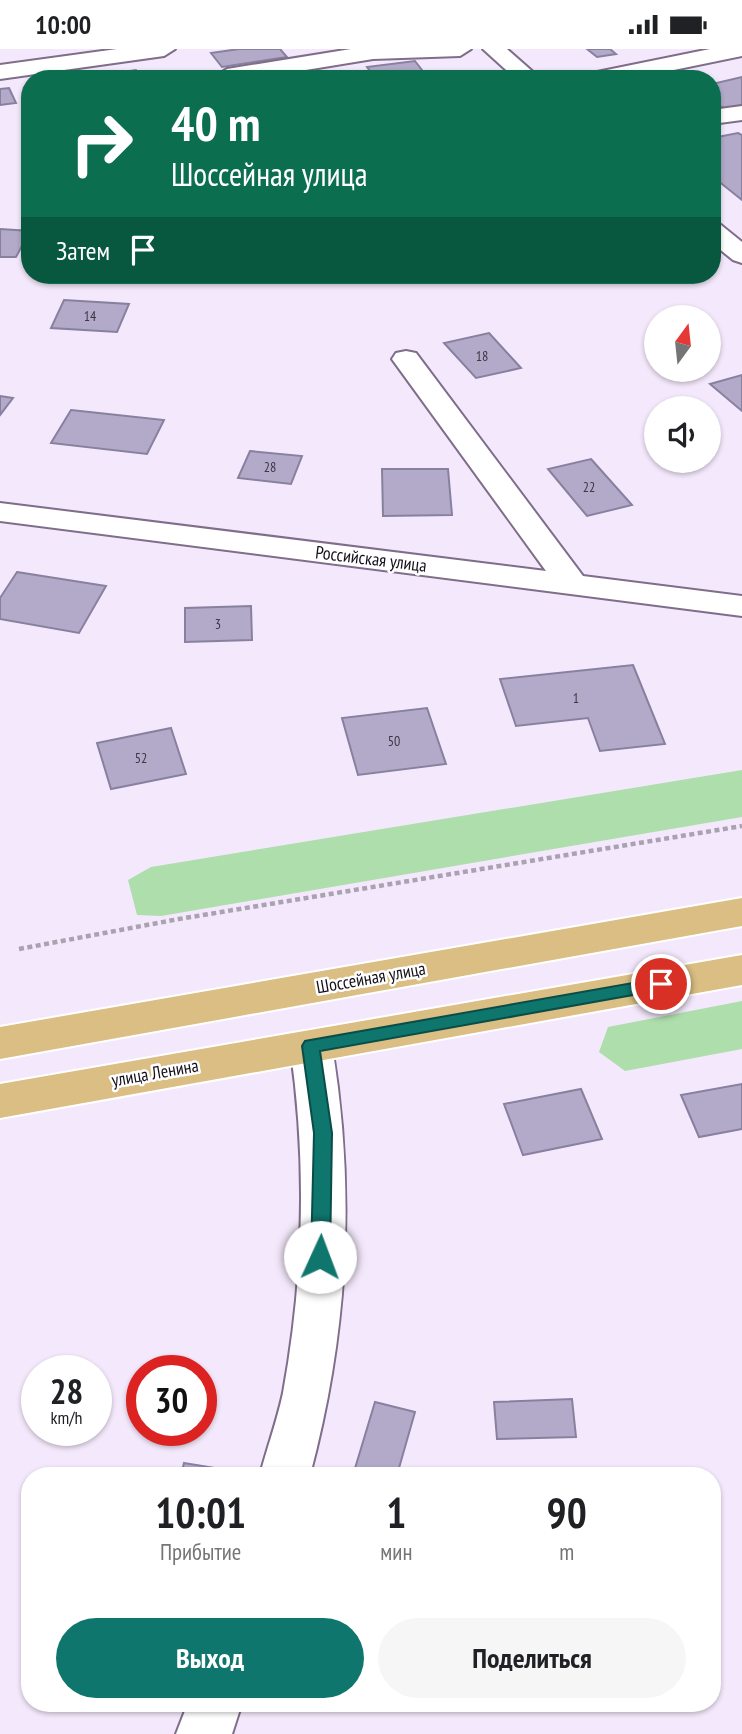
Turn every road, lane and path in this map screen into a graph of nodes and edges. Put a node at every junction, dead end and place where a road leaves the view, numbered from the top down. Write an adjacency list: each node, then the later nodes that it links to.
1 (164, 49): 8 (street)
2 (460, 49): 5 (street)
3 (494, 49): 6 (street)
4 (742, 49): 7 (street)
5 (264, 70)
6 (519, 70)
7 (640, 70)
8 (0, 72)
9 (742, 113): 10 (street)
10 (721, 116)
11 (721, 238): 12 (street)
12 (742, 255)
13 (406, 359): 15 (street)
14 (0, 512): 15 (street, Российская улица)
15 (572, 584): 16 (street, Российская улица)
16 (742, 606)
17 (742, 826): 19 (path)
18 (742, 912): 21 (main road, Шоссейная улица)
19 (19, 949)
20 (742, 970): 22 (main road)
21 (0, 1043)
22 (311, 1046): 23 (main road, улица Ленина); 24 (street)
23 (0, 1101)
24 (287, 1467)
25 (212, 1712): 26 (street)
26 (204, 1734)

